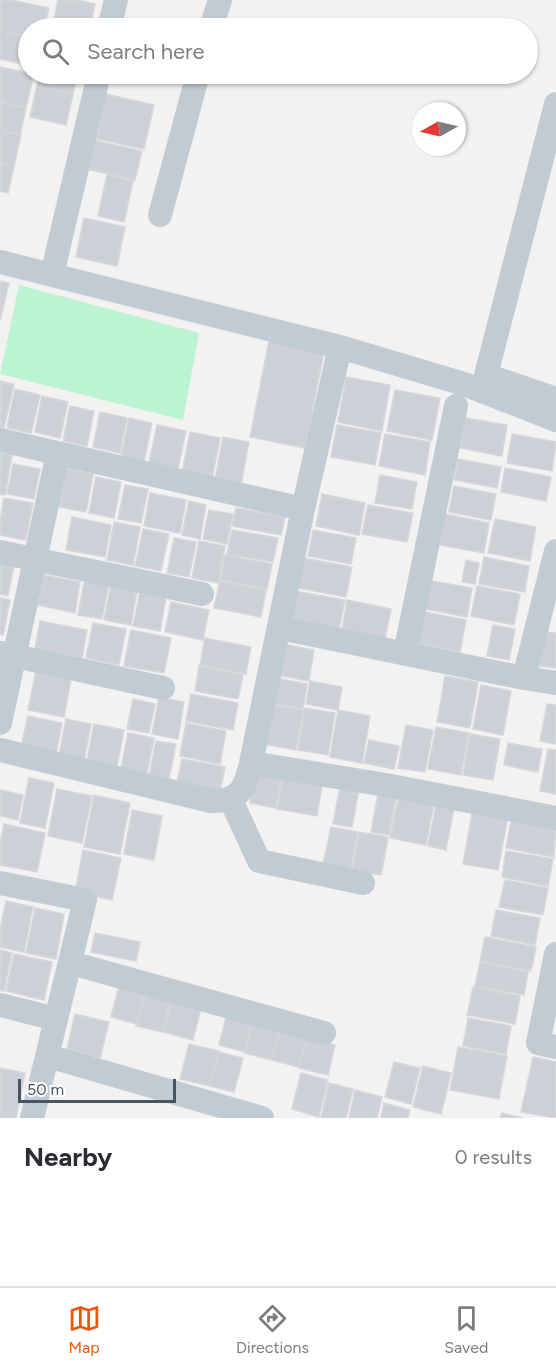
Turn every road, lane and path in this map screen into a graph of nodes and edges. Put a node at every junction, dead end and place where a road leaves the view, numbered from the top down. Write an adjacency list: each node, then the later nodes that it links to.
1 (116, 0): 3 (street)
2 (220, 0): 4 (street)
3 (112, 18)
4 (214, 18)
5 (97, 84): 10 (street)
6 (195, 84): 8 (street)
7 (556, 104): 12 (street)
8 (160, 214)
9 (0, 262): 10 (street)
10 (52, 275): 11 (street)
11 (340, 347): 14 (street); 17 (street)
12 (556, 399)
13 (456, 406): 23 (street)
14 (556, 420)
15 (0, 440): 16 (street)
16 (58, 453): 17 (street); 20 (street)
17 (303, 509): 22 (street)
18 (556, 551): 25 (street)
19 (0, 552): 20 (street)
20 (35, 559): 21 (street); 24 (street)
21 (202, 594)
22 (280, 628): 23 (street); 30 (street)
23 (405, 653): 25 (street)
24 (7, 654): 27 (street); 28 (street)
25 (524, 678): 26 (street)
26 (556, 683)
27 (163, 688)
28 (0, 723)
29 (0, 750): 31 (street)
30 (251, 763): 31 (street); 32 (street)
31 (230, 798): 34 (street)
32 (556, 818)
33 (0, 883): 36 (street)
34 (363, 884)
35 (556, 954): 40 (street)
36 (71, 963): 38 (street); 39 (street)
37 (0, 1005): 38 (street)
38 (56, 1019): 41 (street)
39 (324, 1032)
40 (556, 1047)
41 (48, 1056): 42 (street); 43 (street)
42 (32, 1118)
43 (262, 1118)

